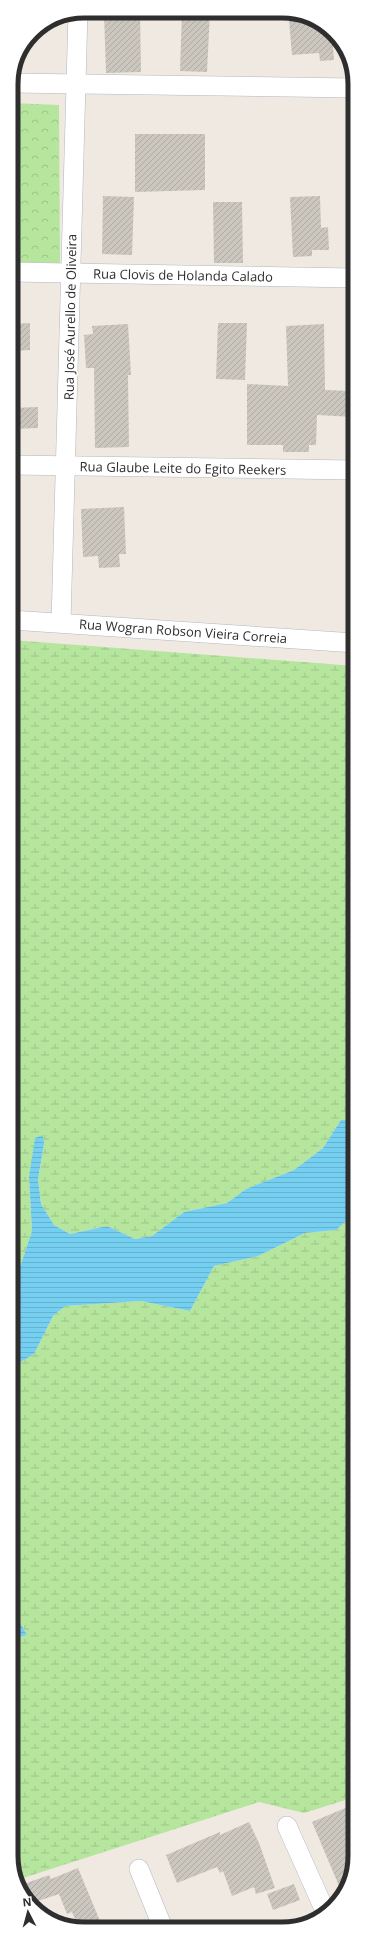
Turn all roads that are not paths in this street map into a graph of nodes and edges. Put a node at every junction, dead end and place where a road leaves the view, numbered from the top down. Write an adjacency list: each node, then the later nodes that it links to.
1 (78, 18): 3 (street, Rua José Aurello de Oliveira)
2 (18, 83): 3 (street)
3 (75, 84): 4 (street); 6 (street, Rua José Aurello de Oliveira)
4 (348, 88)
5 (18, 272): 6 (street, Rua Clovis de Holanda Calado)
6 (71, 273): 7 (street, Rua Clovis de Holanda Calado); 9 (street, Rua José Aurello de Oliveira)
7 (348, 278)
8 (18, 465): 9 (street, Rua Glaube Leite do Egito Reekers)
9 (66, 466): 10 (street, Rua Glaube Leite do Egito Reekers); 12 (street, Rua José Aurello de Oliveira)
10 (348, 470)
11 (18, 620): 12 (street, Rua Wogran Robson Vieira Correia)
12 (61, 622): 13 (street, Rua Wogran Robson Vieira Correia)
13 (348, 643)
14 (287, 1826): 16 (street)
15 (139, 1869): 17 (street)
16 (323, 1907)
17 (160, 1922)

